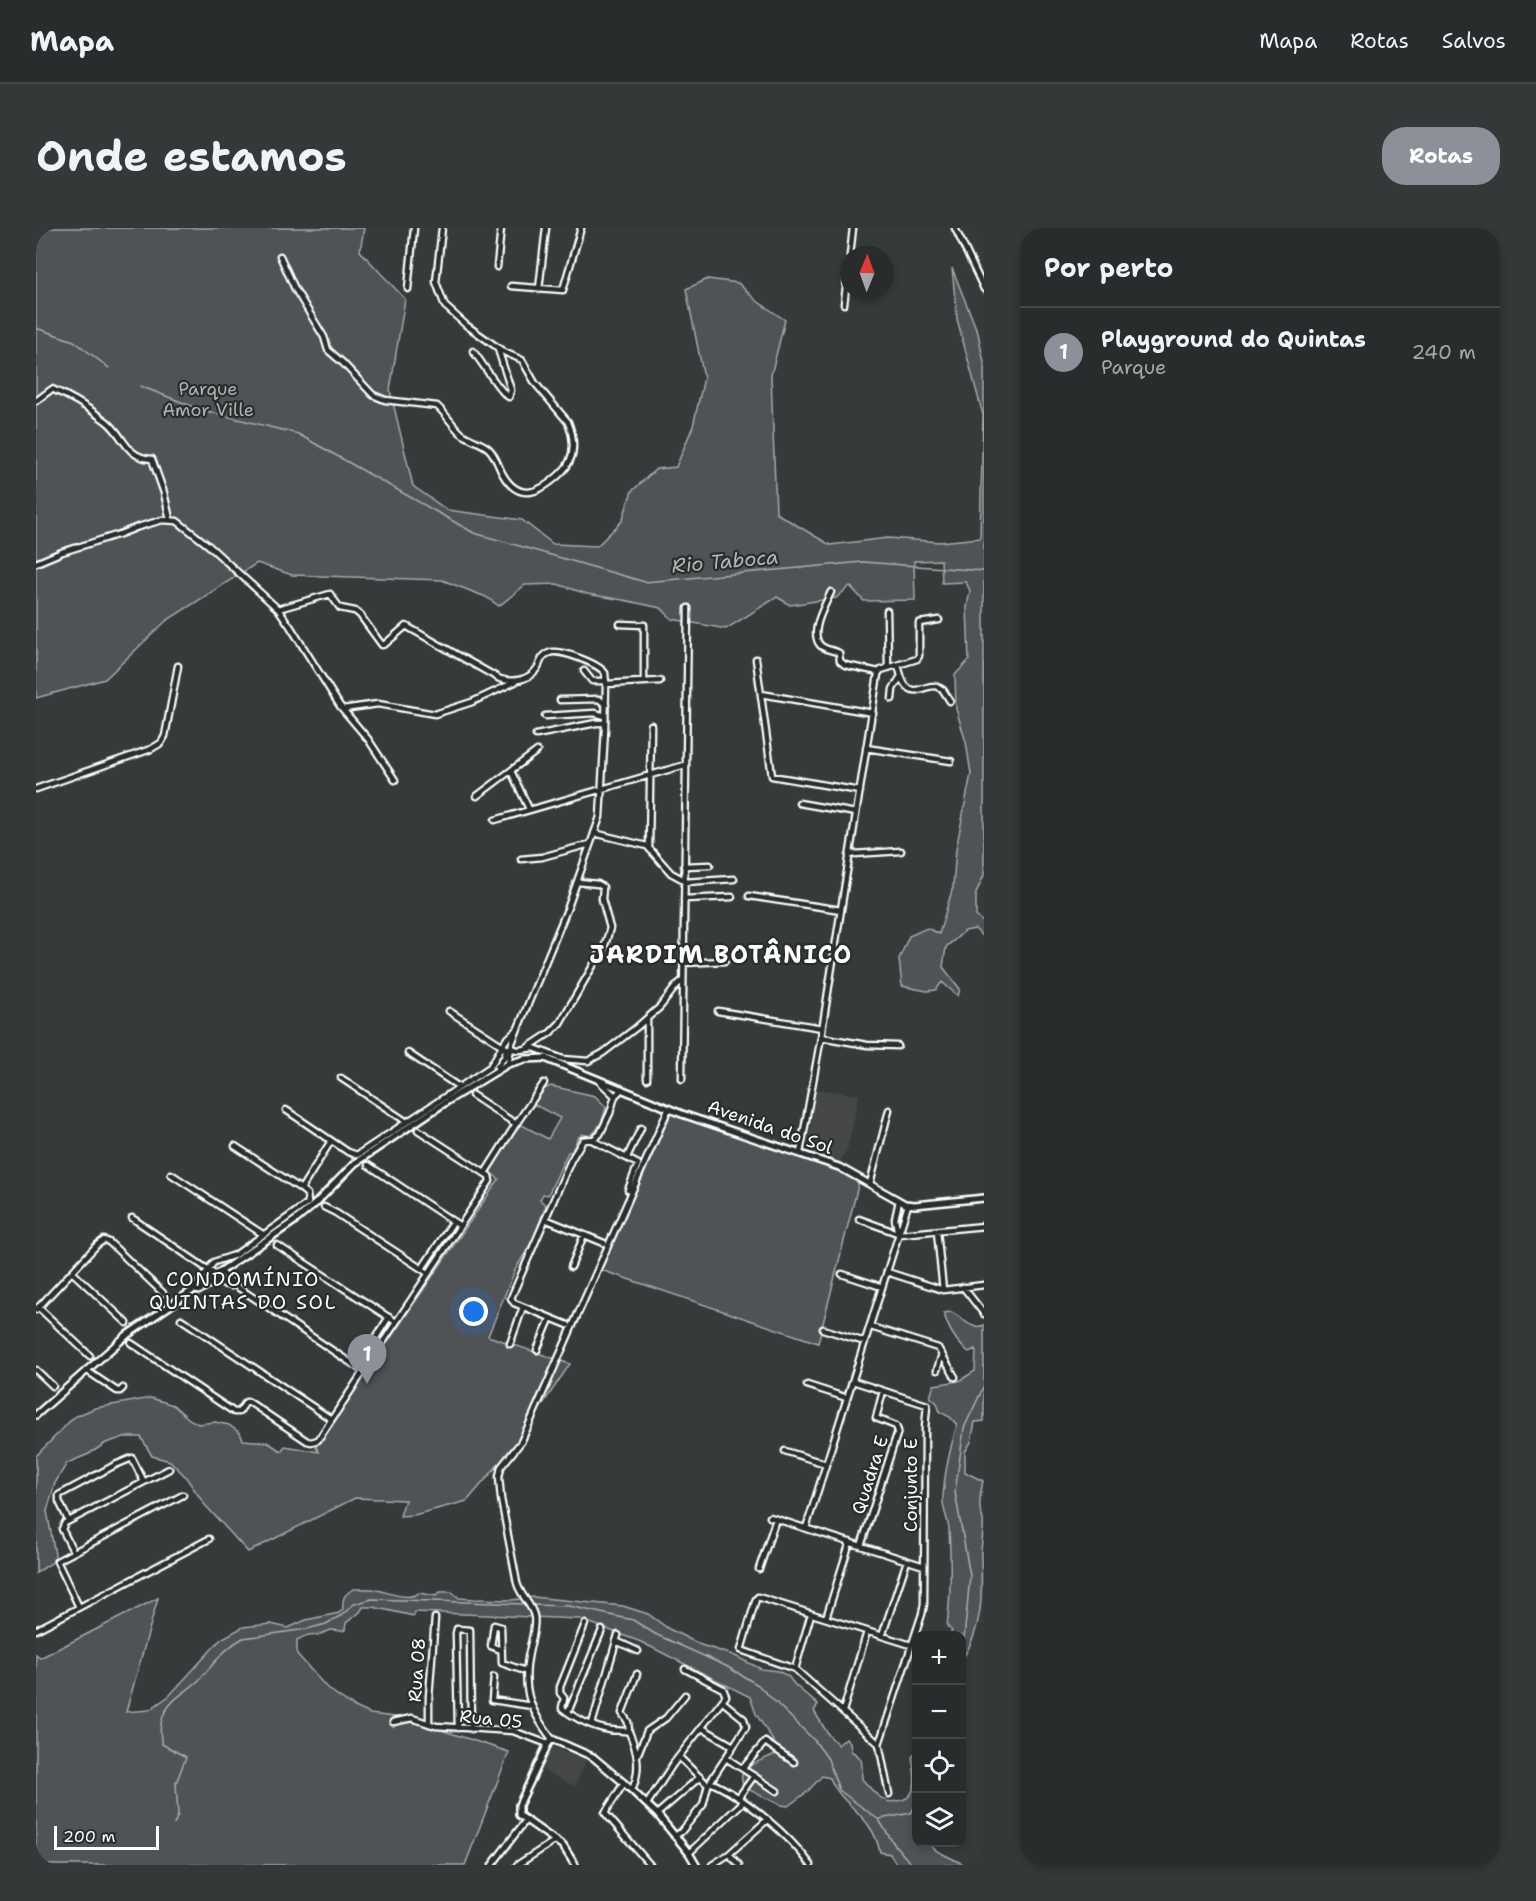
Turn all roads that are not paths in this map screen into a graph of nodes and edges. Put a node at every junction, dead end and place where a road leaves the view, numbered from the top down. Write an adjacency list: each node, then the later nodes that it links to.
1 (414, 228): 14 (street)
2 (442, 228): 17 (street)
3 (501, 228): 10 (street)
4 (546, 228): 12 (street)
5 (581, 228): 12 (street)
6 (853, 228): 8 (street)
7 (955, 228): 13 (street)
8 (851, 246)
9 (280, 256): 17 (street)
10 (497, 267)
11 (511, 286): 12 (street)
12 (539, 289)
13 (984, 289)
14 (408, 290)
15 (844, 300): 16 (street)
16 (844, 304)
17 (497, 346): 18 (street)
18 (473, 351)
19 (36, 401): 20 (street)
20 (170, 519): 21 (street); 24 (street)
21 (36, 563)
22 (831, 592): 33 (street)
23 (688, 608): 54 (street)
24 (278, 609): 35 (street); 44 (street)
25 (887, 611): 31 (street)
26 (939, 620): 29 (street)
27 (620, 624): 38 (street)
28 (756, 659): 39 (street)
29 (898, 665): 31 (street); 34 (street)
30 (178, 666): 58 (street)
31 (888, 668): 33 (street)
32 (584, 671): 36 (street)
33 (879, 672): 45 (street)
34 (901, 676): 40 (street); 42 (street)
35 (517, 681): 36 (street); 44 (street)
36 (606, 681): 38 (street); 43 (street)
37 (660, 681): 38 (street)
38 (644, 682)
39 (761, 694): 45 (street); 60 (street)
40 (892, 699)
41 (560, 700): 43 (street)
42 (950, 701)
43 (606, 705): 47 (street)
44 (343, 709): 57 (street)
45 (873, 713): 51 (street)
46 (546, 716): 47 (street)
47 (605, 716): 48 (street)
48 (605, 723): 50 (street); 59 (street)
49 (651, 725): 56 (street)
50 (536, 735)
51 (866, 748): 53 (street); 60 (street)
52 (537, 751): 55 (street)
53 (951, 761)
54 (685, 765): 56 (street); 73 (street)
55 (511, 771): 61 (street); 63 (street)
56 (650, 775): 59 (street); 68 (street)
57 (395, 780)
58 (36, 789)
59 (602, 789): 63 (street); 66 (street)
60 (860, 790): 64 (street)
61 (477, 796)
62 (799, 803): 64 (street)
63 (529, 809): 65 (street)
64 (856, 813): 70 (street)
65 (495, 820)
66 (594, 834): 67 (street); 68 (street)
67 (590, 844): 71 (street); 76 (street)
68 (649, 848): 75 (street)
69 (901, 851): 70 (street)
70 (849, 856): 80 (street)
71 (521, 859)
72 (710, 865): 73 (street)
73 (684, 866): 75 (street)
74 (734, 879): 75 (street)
75 (684, 881): 79 (street)
76 (578, 882): 88 (street); 94 (street)
77 (749, 896): 80 (street)
78 (732, 897): 79 (street)
79 (684, 899): 82 (street)
80 (841, 910): 87 (street)
81 (724, 961): 82 (street)
82 (683, 963): 83 (street)
83 (682, 981): 86 (street); 101 (street)
84 (449, 1011): 93 (street)
85 (718, 1011): 87 (street)
86 (647, 1019): 94 (street); 100 (street)
87 (822, 1028): 89 (street)
88 (517, 1029): 90 (street); 91 (street)
89 (821, 1037): 92 (street); 117 (street)
90 (507, 1039): 91 (street); 93 (street)
91 (512, 1043): 93 (street)
92 (898, 1046)
93 (508, 1048): 94 (street); 96 (street); 96 (street); 103 (street)
94 (527, 1048)
95 (408, 1053): 103 (street)
96 (509, 1060): 97 (street, Avenida do Sol); 97 (street, Avenida do Sol); 98 (street, Avenida do Sol)
97 (486, 1077): 150 (street, Avenida do Sol)
98 (596, 1077): 104 (street, Avenida do Sol); 106 (street)
99 (341, 1078): 110 (street)
100 (647, 1079)
101 (682, 1079)
102 (544, 1083): 111 (street)
103 (459, 1087): 110 (street)
104 (622, 1089): 106 (street); 107 (street, Avenida do Sol)
105 (472, 1095): 111 (street)
106 (615, 1096): 114 (street)
107 (669, 1108): 117 (street, Avenida do Sol); 219 (street)
108 (286, 1110): 115 (street)
109 (889, 1110): 122 (street)
110 (407, 1122): 115 (street)
111 (516, 1124): 120 (street)
112 (641, 1128): 118 (street)
113 (418, 1131): 120 (street)
114 (592, 1140): 118 (street); 130 (street)
115 (331, 1141): 123 (street)
116 (235, 1146): 123 (street)
117 (800, 1153): 122 (street, Avenida do Sol)
118 (627, 1157): 124 (street)
119 (368, 1165): 133 (street)
120 (485, 1173): 133 (street)
121 (171, 1174): 136 (street)
122 (870, 1184): 126 (street, Avenida do Sol)
123 (301, 1189): 136 (street)
124 (628, 1190)
125 (984, 1198): 127 (street, Avenida do Sol)
126 (899, 1202): 127 (street, Avenida do Sol); 138 (street)
127 (908, 1205): 138 (street)
128 (324, 1207): 148 (street)
129 (132, 1218): 144 (street)
130 (545, 1219): 137 (street); 158 (street)
131 (859, 1219): 138 (street)
132 (451, 1225): 141 (street)
133 (460, 1226): 142 (street)
134 (984, 1226): 135 (street)
135 (937, 1231): 138 (street); 156 (street)
136 (264, 1235): 144 (street)
137 (585, 1235): 139 (street); 145 (street)
138 (899, 1235): 147 (street)
139 (604, 1243)
140 (277, 1245): 161 (street)
141 (437, 1246): 142 (street); 143 (street)
142 (445, 1250): 148 (street)
143 (423, 1267)
144 (209, 1268): 150 (street); 155 (street)
145 (571, 1268)
146 (72, 1272): 157 (street); 159 (street); 165 (street)
147 (887, 1272): 153 (street); 156 (street)
148 (428, 1273): 164 (street)
149 (842, 1274): 153 (street)
150 (218, 1277): 152 (street); 152 (street); 155 (street, Avenida do Sol)
151 (984, 1285): 154 (street)
152 (236, 1286): 177 (street)
153 (882, 1287): 167 (street)
154 (963, 1287): 156 (street); 160 (street)
155 (193, 1290): 179 (street)
156 (943, 1290)
157 (163, 1293)
158 (523, 1307): 163 (street); 173 (street)
159 (37, 1309): 176 (street)
160 (984, 1314)
161 (389, 1317): 164 (street); 169 (street)
162 (181, 1319): 190 (street)
163 (550, 1319): 166 (street); 174 (street)
164 (396, 1322): 170 (street)
165 (127, 1323)
166 (568, 1325)
167 (871, 1327): 171 (street); 175 (street)
168 (823, 1329): 171 (street)
169 (376, 1337): 170 (street); 177 (street)
170 (383, 1342): 181 (street)
171 (865, 1342): 183 (street)
172 (131, 1343): 190 (street)
173 (510, 1344)
174 (537, 1350)
175 (942, 1353): 180 (street); 182 (street)
176 (90, 1356)
177 (357, 1367): 181 (street)
178 (36, 1370): 185 (street)
179 (86, 1370): 186 (street); 189 (street)
180 (937, 1370)
181 (363, 1371): 190 (street)
182 (955, 1377)
183 (853, 1381): 187 (street); 188 (street)
184 (807, 1385): 188 (street)
185 (53, 1386)
186 (123, 1388)
187 (883, 1391): 200 (street, Quadra E); 203 (street, Conjunto E)
188 (847, 1398): 192 (street)
189 (36, 1415)
190 (331, 1419)
191 (785, 1451): 192 (street)
192 (826, 1464): 197 (street)
193 (169, 1469): 194 (street)
194 (144, 1482): 196 (street); 196 (street)
195 (183, 1495): 201 (street)
196 (68, 1520): 201 (street)
197 (806, 1527): 199 (street); 204 (street)
198 (209, 1539): 205 (street)
199 (850, 1542): 200 (street); 208 (street)
200 (861, 1546): 202 (street)
201 (73, 1551): 205 (street)
202 (907, 1561): 203 (street); 213 (street)
203 (924, 1566): 214 (street, Conjunto E)
204 (759, 1569)
205 (79, 1607): 210 (street)
206 (811, 1614): 208 (street); 217 (street); 217 (street)
207 (435, 1618): 228 (street, Rua 08)
208 (826, 1618): 212 (street)
209 (585, 1624): 226 (street)
210 (36, 1630)
211 (602, 1630): 226 (street)
212 (867, 1632): 213 (street); 225 (street)
213 (882, 1636): 214 (street)
214 (911, 1645): 235 (street, Conjunto E)
215 (501, 1650): 215 (street); 219 (street)
216 (638, 1651): 229 (street)
217 (795, 1669): 225 (street)
218 (686, 1670): 223 (street)
219 (525, 1671): 224 (street)
220 (637, 1674): 233 (street)
221 (494, 1677): 224 (street)
222 (685, 1695): 237 (street)
223 (723, 1702): 231 (street); 236 (street)
224 (532, 1706): 234 (street)
225 (843, 1711): 235 (street)
226 (568, 1713): 229 (street)
227 (393, 1722): 228 (street, Rua 05)
228 (429, 1724): 230 (street, Rua 05)
229 (592, 1724): 233 (street)
230 (458, 1728): 232 (street, Rua 05); 232 (street)
231 (702, 1728): 236 (street); 238 (street)
232 (471, 1729): 234 (street, Rua 05)
233 (629, 1732): 237 (street)
234 (550, 1741): 244 (street); 252 (street)
235 (879, 1744): 248 (street)
236 (733, 1746): 239 (street)
237 (638, 1756): 246 (street)
238 (679, 1757): 243 (street); 250 (street)
239 (726, 1758): 241 (street); 245 (street)
240 (794, 1762): 241 (street)
241 (743, 1768): 242 (street)
242 (754, 1776): 247 (street); 249 (street)
243 (700, 1777): 245 (street); 251 (street)
244 (624, 1783): 246 (street); 261 (street)
245 (709, 1783): 249 (street); 254 (street)
246 (632, 1790): 250 (street)
247 (777, 1791)
248 (889, 1794)
249 (740, 1800): 253 (street); 256 (street)
250 (647, 1804): 251 (street)
251 (657, 1814): 254 (street)
252 (526, 1820): 255 (street); 258 (street)
253 (767, 1820): 257 (street); 265 (street)
254 (675, 1836): 256 (street)
255 (556, 1840): 259 (street); 260 (street)
256 (689, 1853): 262 (street)
257 (729, 1854): 263 (street); 264 (street)
258 (492, 1865)
259 (517, 1865)
260 (575, 1865)
261 (650, 1865)
262 (696, 1865)
263 (712, 1865)
264 (739, 1865)
265 (811, 1865)

